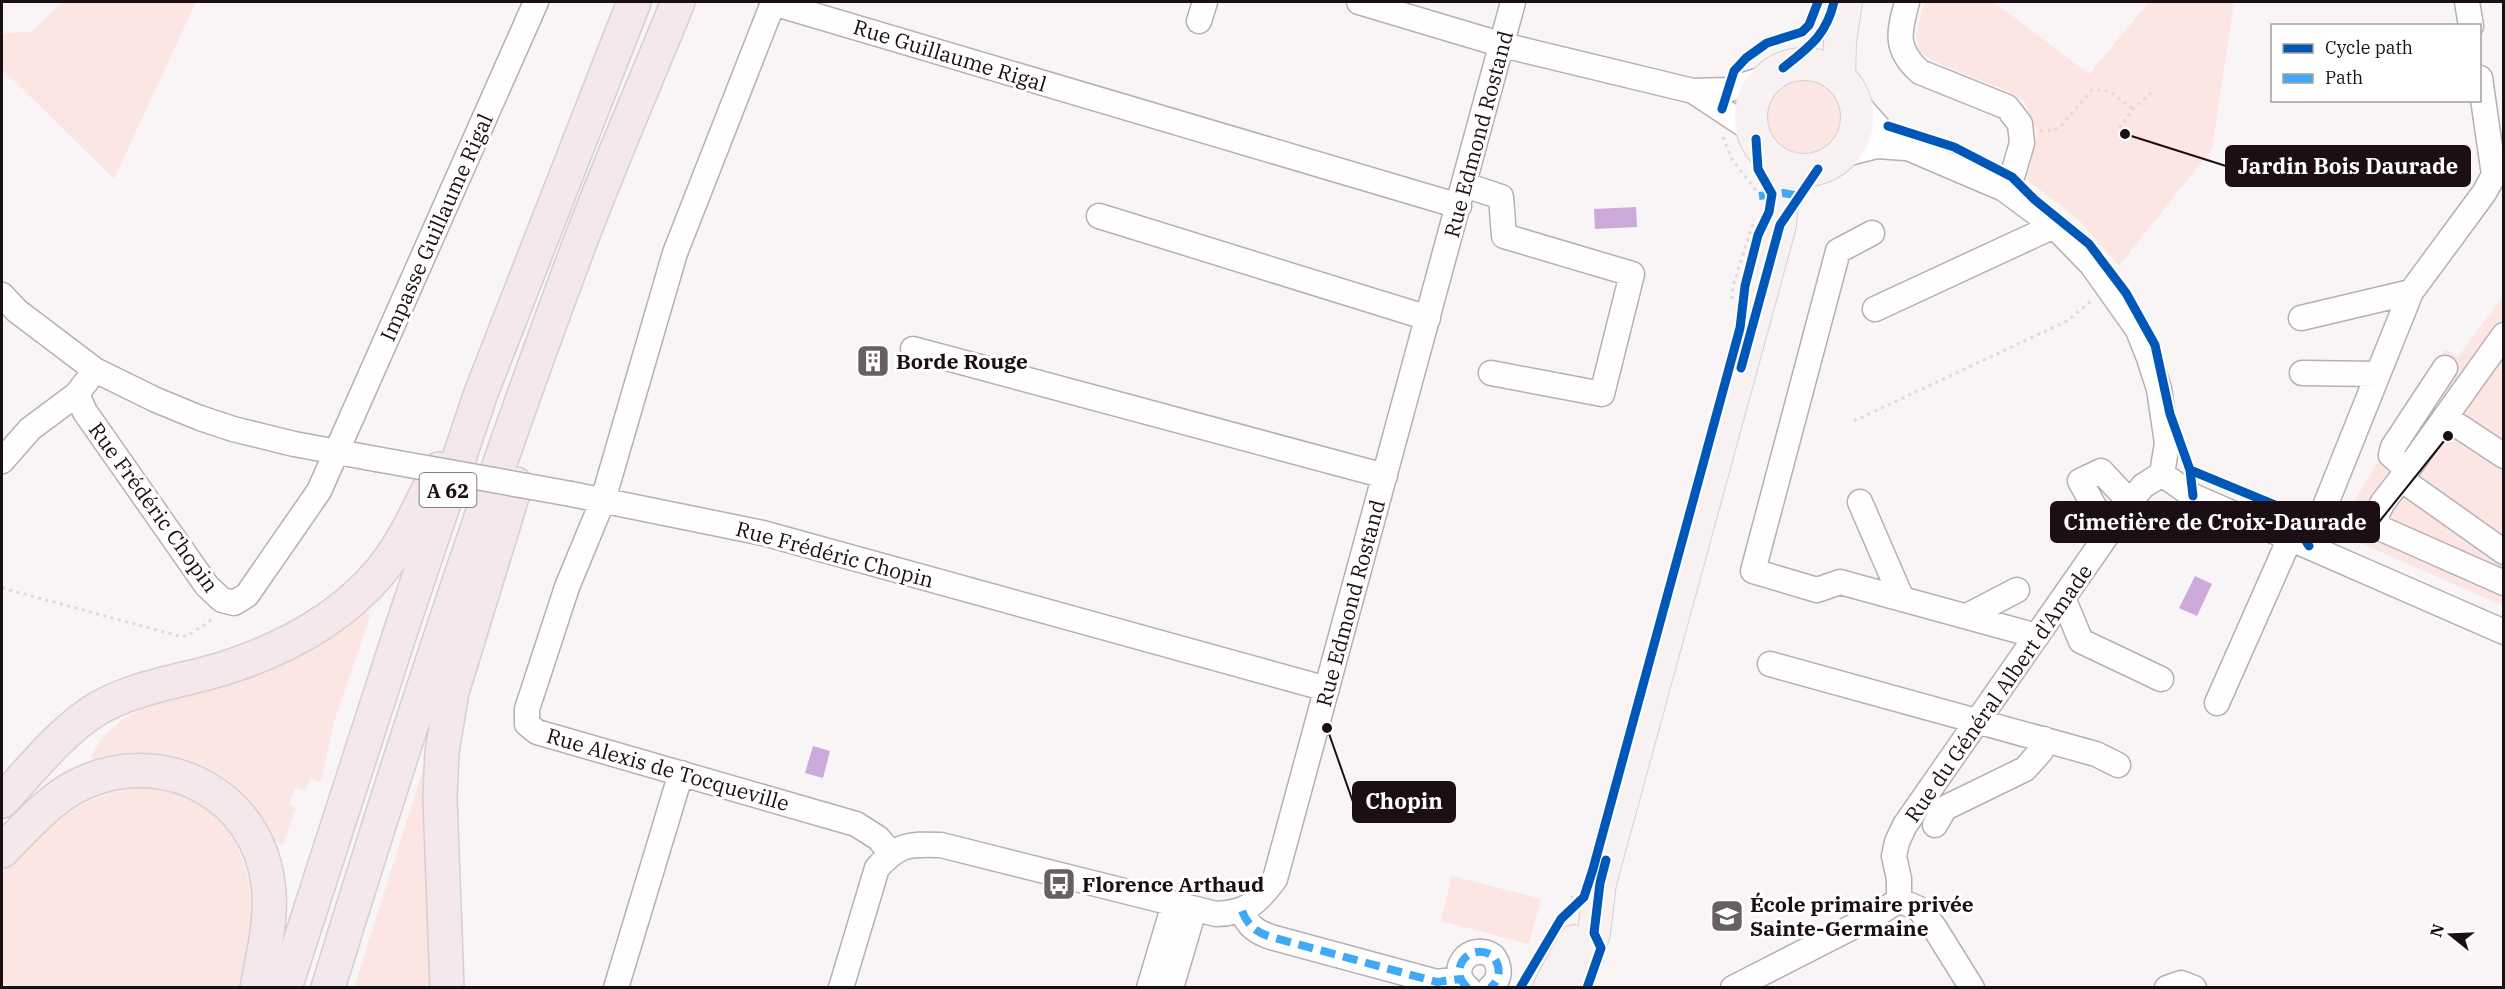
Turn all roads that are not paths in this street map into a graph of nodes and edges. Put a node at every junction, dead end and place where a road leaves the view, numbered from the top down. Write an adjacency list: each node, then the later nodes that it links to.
1 (536, 2): 42 (street, Impasse Guillaume Rigal)
2 (634, 2): 39 (highway, A 62)
3 (678, 2): 17 (highway, A 62)
4 (1359, 2): 10 (street)
5 (1513, 2): 10 (street, Rue Edmond Rostand)
6 (1907, 2): 21 (street)
7 (2467, 2): 9 (street)
8 (1839, 9): 11 (main road); 14 (main road)
9 (2471, 24)
10 (1503, 45): 15 (street); 22 (street, Rue Edmond Rostand)
11 (1812, 53): 12 (main road); 14 (main road)
12 (1767, 78): 15 (street); 16 (main road)
13 (2481, 85): 27 (street)
14 (1847, 88): 18 (street); 19 (main road)
15 (1693, 92): 16 (street)
16 (1752, 130): 20 (main road)
17 (624, 135): 80 (highway, A 62); 81 (highway)
18 (1908, 148): 19 (street); 21 (street)
19 (1830, 162): 20 (main road); 24 (main road)
20 (1781, 165): 24 (main road)
21 (2004, 189): 25 (street)
22 (1462, 196): 30 (street, Rue Edmond Rostand); 36 (street); 48 (street, Rue Guillaume Rigal)
23 (1099, 216): 30 (street)
24 (1766, 221): 73 (main road)
25 (2054, 226): 29 (street); 45 (street)
26 (1872, 233): 57 (street)
27 (2411, 292): 31 (street); 38 (street)
28 (2, 295): 35 (street, Rue Frédéric Chopin)
29 (1875, 309)
30 (1428, 318): 47 (street, Rue Edmond Rostand)
31 (2301, 318)
32 (2501, 343): 41 (street)
33 (913, 349): 47 (street)
34 (2445, 368): 46 (street)
35 (95, 370): 40 (street); 42 (street, Rue Frédéric Chopin)
36 (1491, 373)
37 (2302, 373): 38 (street)
38 (2378, 374): 52 (street)
39 (481, 393): 69 (highway); 79 (highway, A 62)
40 (77, 394): 42 (street, Rue Frédéric Chopin); 44 (street)
41 (2445, 417): 43 (street); 46 (street)
42 (336, 453): 48 (street, Rue Frédéric Chopin, bridge)
43 (2504, 456)
44 (2, 461)
45 (2162, 474): 50 (street, Rue du Général Albert d'Amade); 52 (street)
46 (2404, 475): 53 (street); 54 (street)
47 (1385, 476): 63 (street, Rue Edmond Rostand)
48 (603, 500): 63 (street, Rue Frédéric Chopin); 68 (street, Rue Alexis de Tocqueville)
49 (1860, 502): 57 (street)
50 (2130, 502): 51 (street, Rue du Général Albert d'Amade); 51 (street)
51 (2109, 533): 56 (street, Rue du Général Albert d'Amade)
52 (2300, 542): 59 (street); 64 (street)
53 (2504, 552)
54 (2504, 583)
55 (2017, 590): 58 (street)
56 (2063, 598): 60 (street, Rue du Général Albert d'Amade); 62 (street)
57 (1902, 600): 58 (street)
58 (1967, 616): 60 (street)
59 (2504, 632)
60 (2037, 636): 65 (street, Rue du Général Albert d'Amade)
61 (1770, 664): 65 (street)
62 (2161, 679)
63 (1327, 689): 76 (street, Rue Edmond Rostand)
64 (2217, 703)
65 (1978, 721): 66 (street); 74 (street, Rue du Général Albert d'Amade)
66 (2043, 739): 67 (street); 70 (street)
67 (2118, 765)
68 (681, 773): 72 (street, Rue Alexis de Tocqueville); 82 (street)
69 (2, 801)
70 (1935, 825)
71 (2, 851): 78 (highway)
72 (891, 853): 75 (street); 83 (street)
73 (1586, 889): 87 (main road); 88 (main road)
74 (1899, 900): 89 (street); 90 (street)
75 (1184, 907): 76 (street); 84 (street); 85 (street)
76 (1242, 911): 77 (street)
77 (1464, 983): 86 (street)
78 (257, 987)
79 (285, 987)
80 (328, 987)
81 (447, 987)
82 (616, 987)
83 (841, 987)
84 (1149, 987)
85 (1171, 987)
86 (1490, 987)
87 (1549, 987)
88 (1575, 987)
89 (1733, 987)
90 (1972, 987)
91 (2167, 987): 92 (street)
92 (2194, 987)

